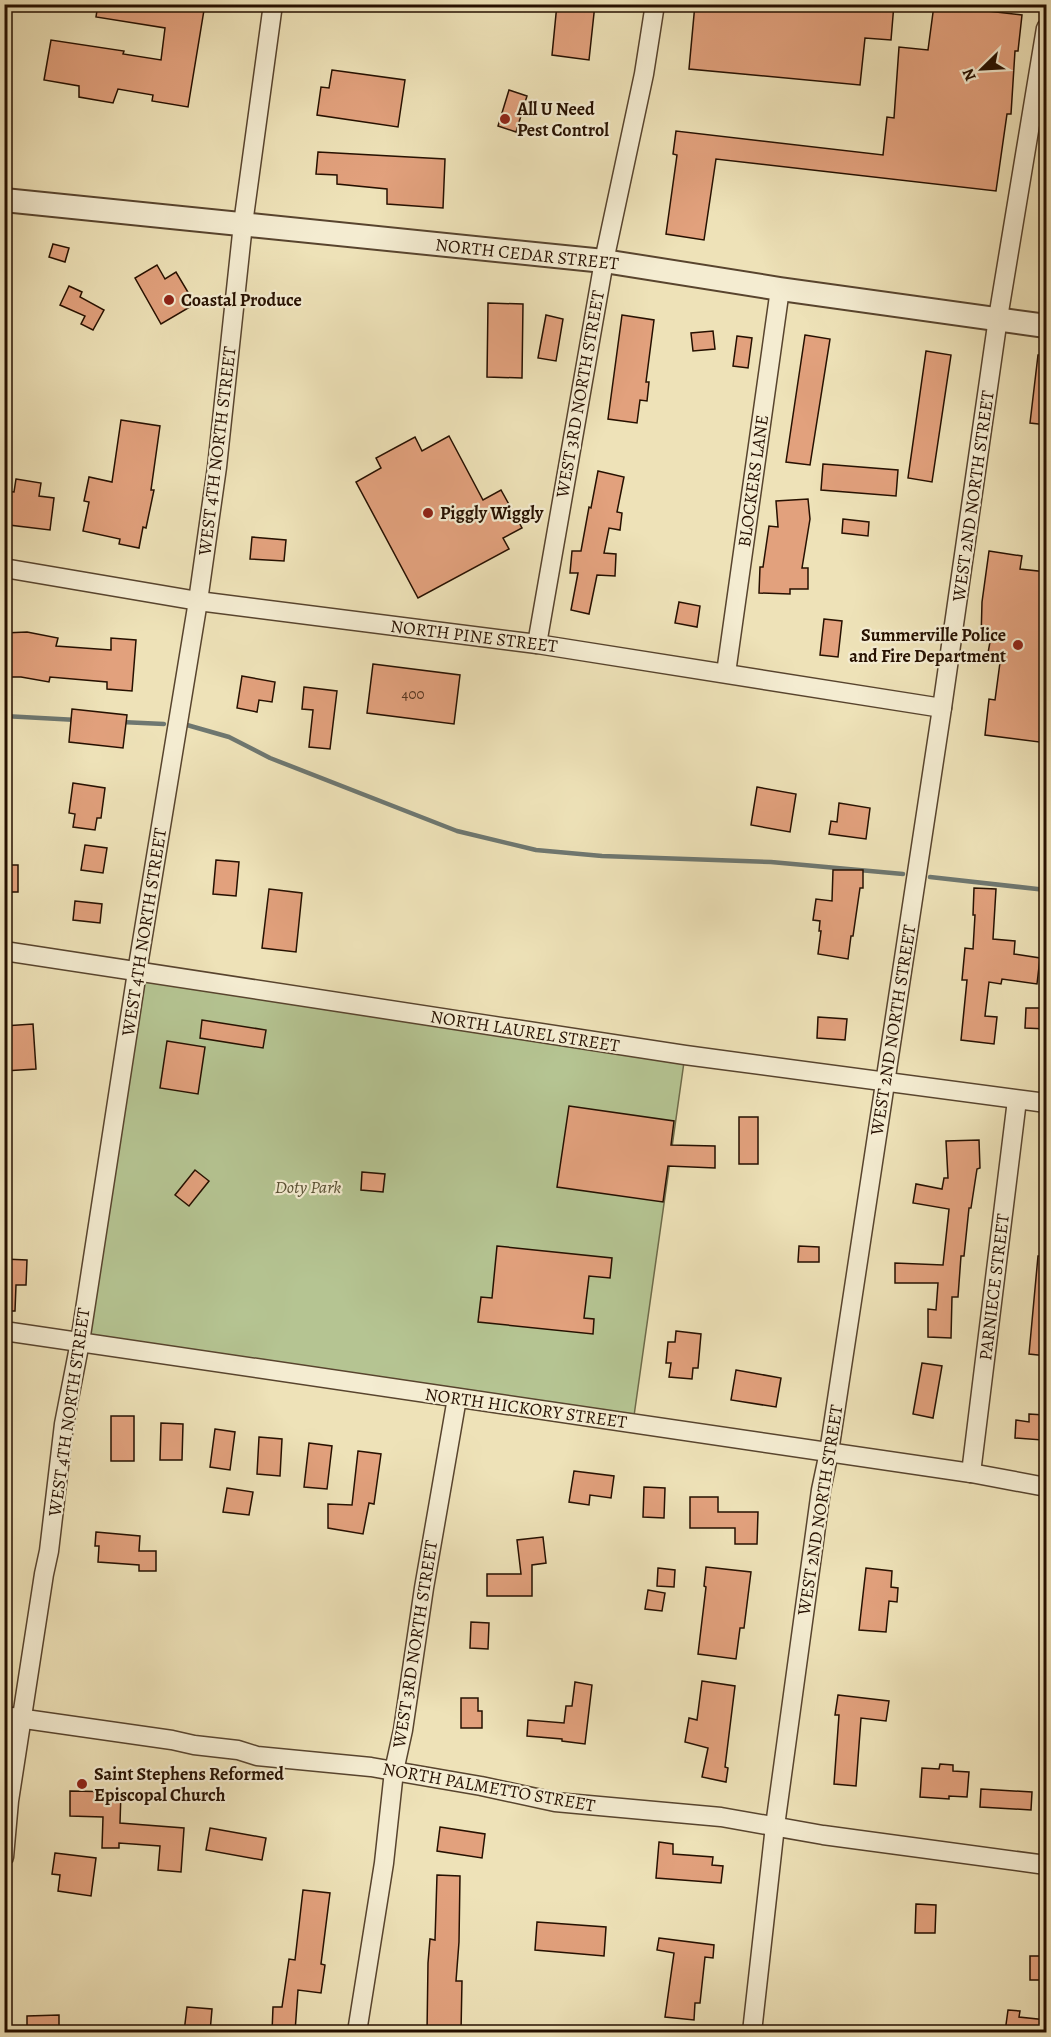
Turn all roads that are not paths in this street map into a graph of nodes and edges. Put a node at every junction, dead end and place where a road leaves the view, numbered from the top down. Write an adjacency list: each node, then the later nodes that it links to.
1 (273, 4): 5 (street, WEST 4TH NORTH STREET)
2 (655, 4): 6 (street, WEST 3RD NORTH STREET)
3 (1047, 28): 8 (street, WEST 2ND NORTH STREET)
4 (4, 200): 5 (street, NORTH CEDAR STREET)
5 (243, 224): 6 (street, NORTH CEDAR STREET); 11 (street, WEST 4TH NORTH STREET)
6 (604, 261): 7 (street, NORTH CEDAR STREET); 12 (street, WEST 3RD NORTH STREET)
7 (780, 289): 8 (street, NORTH CEDAR STREET); 13 (street, BLOCKERS LANE)
8 (998, 318): 9 (street, NORTH CEDAR STREET); 14 (street, WEST 2ND NORTH STREET)
9 (1047, 326)
10 (4, 568): 11 (street, NORTH PINE STREET)
11 (198, 601): 12 (street, NORTH PINE STREET); 16 (street, WEST 4TH NORTH STREET)
12 (537, 644): 13 (street, NORTH PINE STREET)
13 (726, 673): 14 (street, NORTH PINE STREET)
14 (942, 708): 17 (street, WEST 2ND NORTH STREET)
15 (4, 951): 16 (street, NORTH LAUREL STREET)
16 (137, 972): 17 (street, NORTH LAUREL STREET); 21 (street, WEST 4TH NORTH STREET)
17 (884, 1080): 18 (street, NORTH LAUREL STREET); 23 (street, WEST 2ND NORTH STREET)
18 (1017, 1100): 19 (street, NORTH LAUREL STREET); 24 (street, PARNIECE STREET)
19 (1047, 1103)
20 (4, 1331): 21 (street, NORTH HICKORY STREET)
21 (80, 1342): 22 (street, NORTH HICKORY STREET); 26 (street, WEST 4TH NORTH STREET)
22 (457, 1398): 23 (street, NORTH HICKORY STREET); 27 (street, WEST 3RD NORTH STREET)
23 (829, 1452): 24 (street, NORTH HICKORY STREET); 28 (street, WEST 2ND NORTH STREET)
24 (971, 1473): 25 (street, NORTH HICKORY STREET)
25 (1047, 1487)
26 (14, 1718): 27 (street, NORTH PALMETTO STREET); 29 (street, WEST 4TH NORTH STREET)
27 (394, 1772): 28 (street, NORTH PALMETTO STREET); 31 (street, WEST 3RD NORTH STREET)
28 (775, 1826): 30 (street, NORTH PALMETTO STREET); 32 (street, WEST 2ND NORTH STREET)
29 (4, 1857)
30 (1047, 1865)
31 (357, 2032)
32 (752, 2032)

